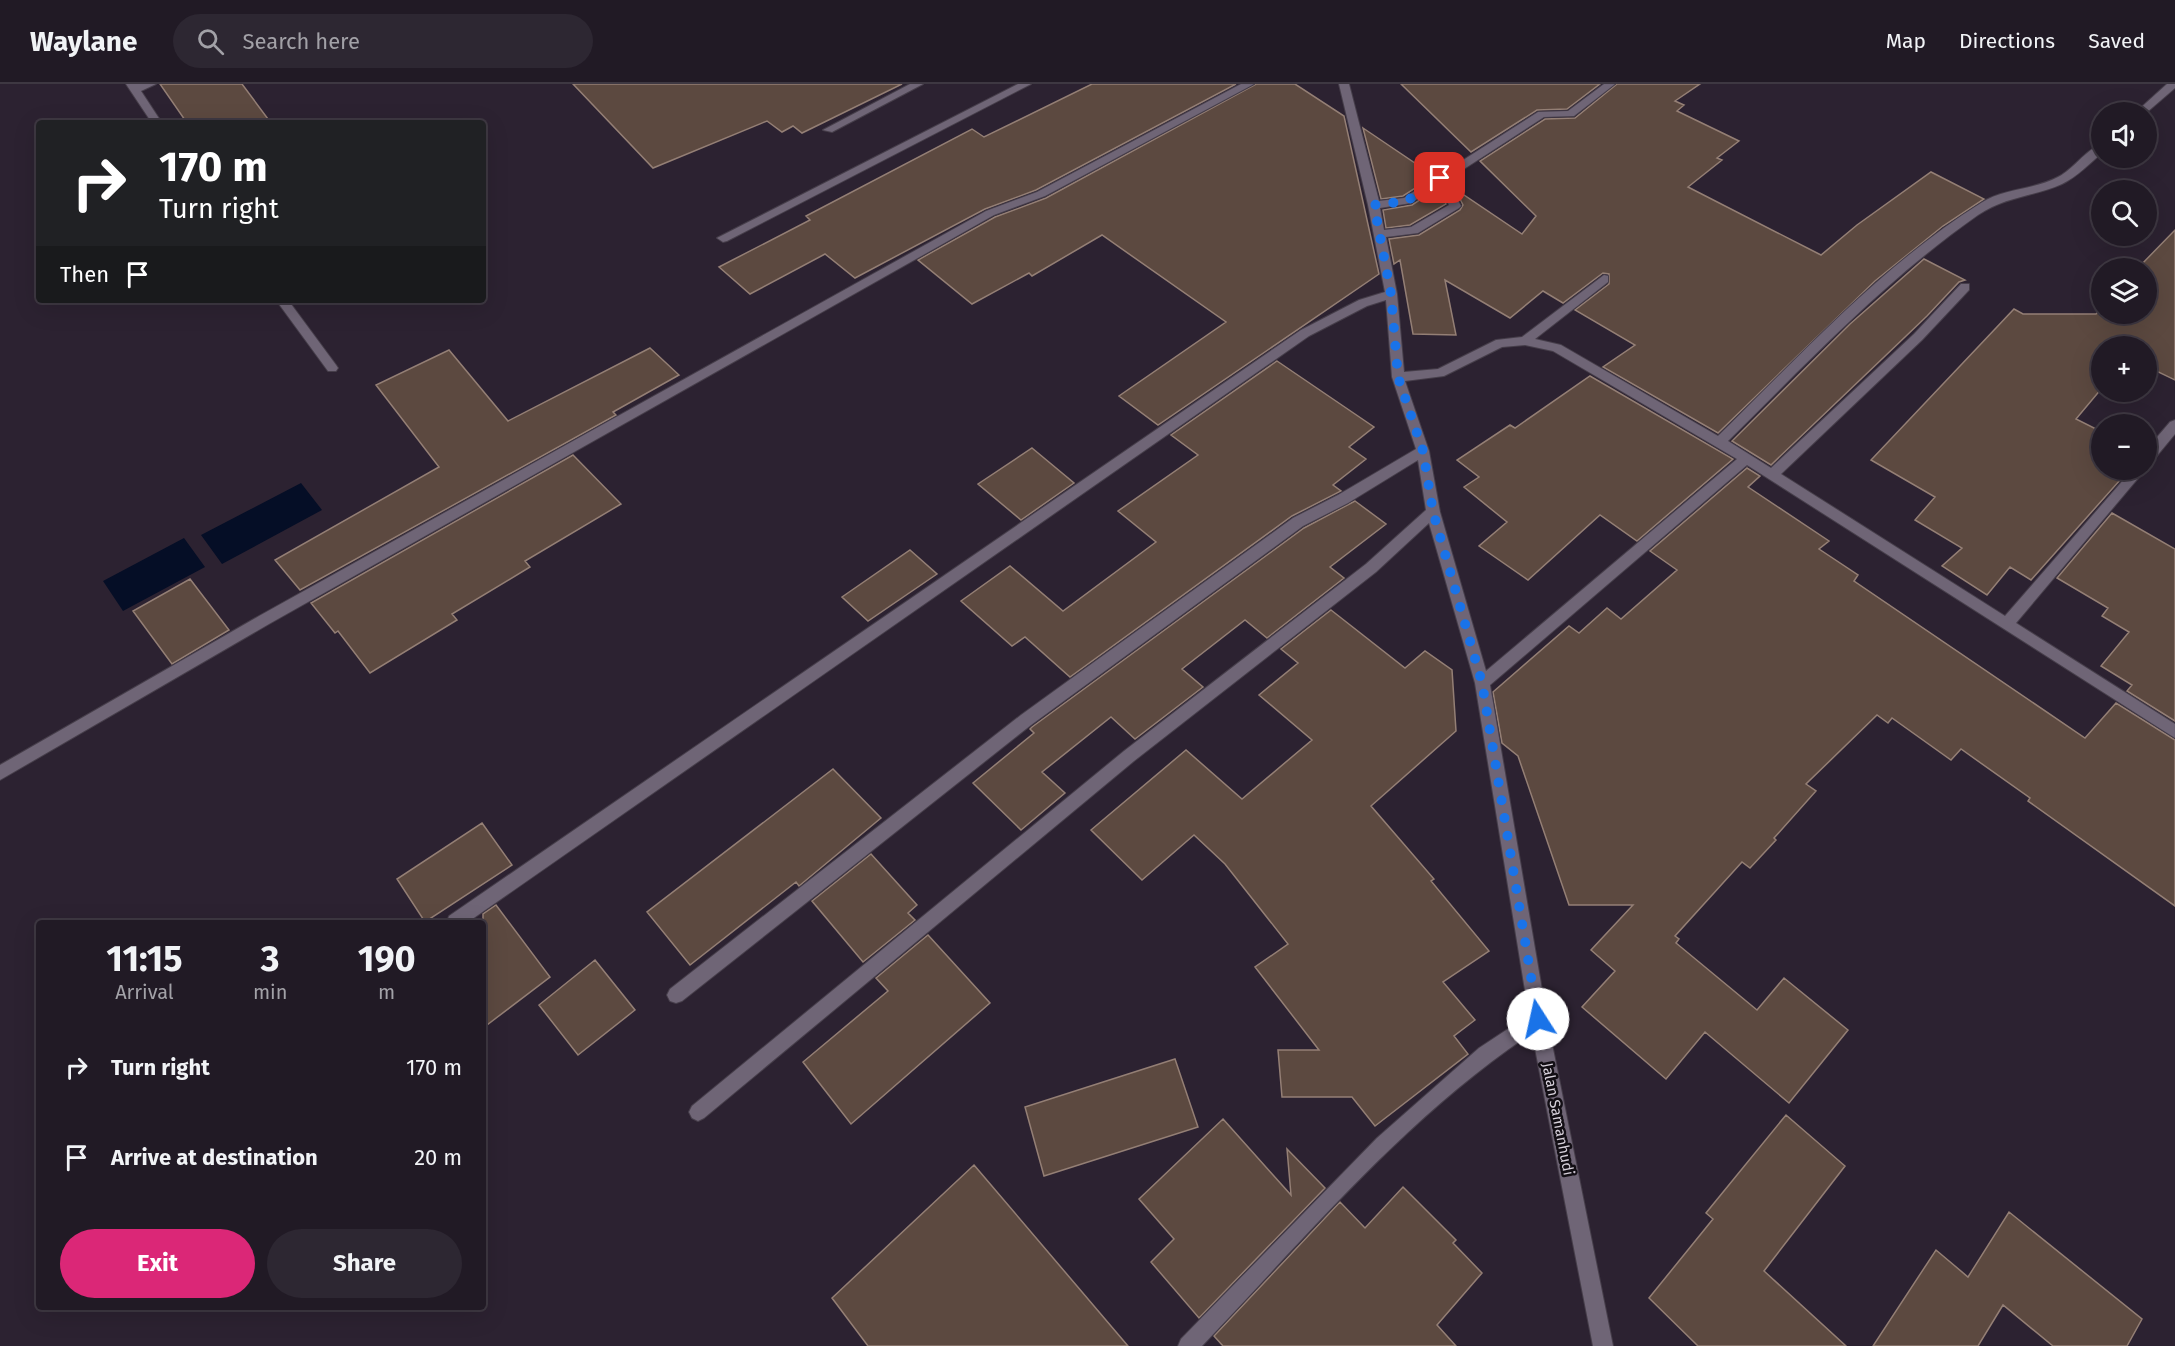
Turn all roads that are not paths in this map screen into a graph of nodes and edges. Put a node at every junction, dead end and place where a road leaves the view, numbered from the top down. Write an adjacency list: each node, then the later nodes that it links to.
1 (151, 84): 8 (street)
2 (918, 84): 11 (street)
3 (1026, 84): 16 (street)
4 (1248, 84): 35 (street)
5 (1344, 84): 14 (street, Jalan Samanhudi)
6 (1610, 84): 13 (street)
7 (2173, 84): 9 (street)
8 (133, 87): 10 (street)
9 (2152, 102)
10 (155, 120)
11 (828, 130)
12 (2091, 157): 25 (street)
13 (1440, 178): 14 (street); 15 (street)
14 (1374, 205): 15 (street, Jalan Samanhudi)
15 (1379, 234): 19 (street, Jalan Samanhudi)
16 (723, 238)
17 (1604, 279): 21 (street)
18 (1965, 287): 29 (street)
19 (1391, 294): 23 (street, Jalan Samanhudi); 36 (street)
20 (284, 303): 22 (street)
21 (1525, 341): 23 (street); 25 (street)
22 (332, 369)
23 (1398, 377): 27 (street, Jalan Samanhudi)
24 (2175, 425): 26 (street)
25 (1719, 442): 28 (street)
26 (2157, 447)
27 (1423, 451): 31 (street, Jalan Samanhudi); 37 (street)
28 (1746, 458): 29 (street); 33 (street)
29 (1772, 475): 32 (street)
30 (2130, 480): 32 (street)
31 (1433, 512): 33 (street, Jalan Samanhudi); 39 (street)
32 (2006, 624): 34 (street)
33 (1482, 683): 38 (street, Jalan Samanhudi)
34 (2175, 732)
35 (0, 773)
36 (458, 920)
37 (676, 995)
38 (1538, 1019): 40 (street); 41 (street, Jalan Samanhudi)
39 (698, 1112)
40 (1188, 1346)
41 (1603, 1346)

